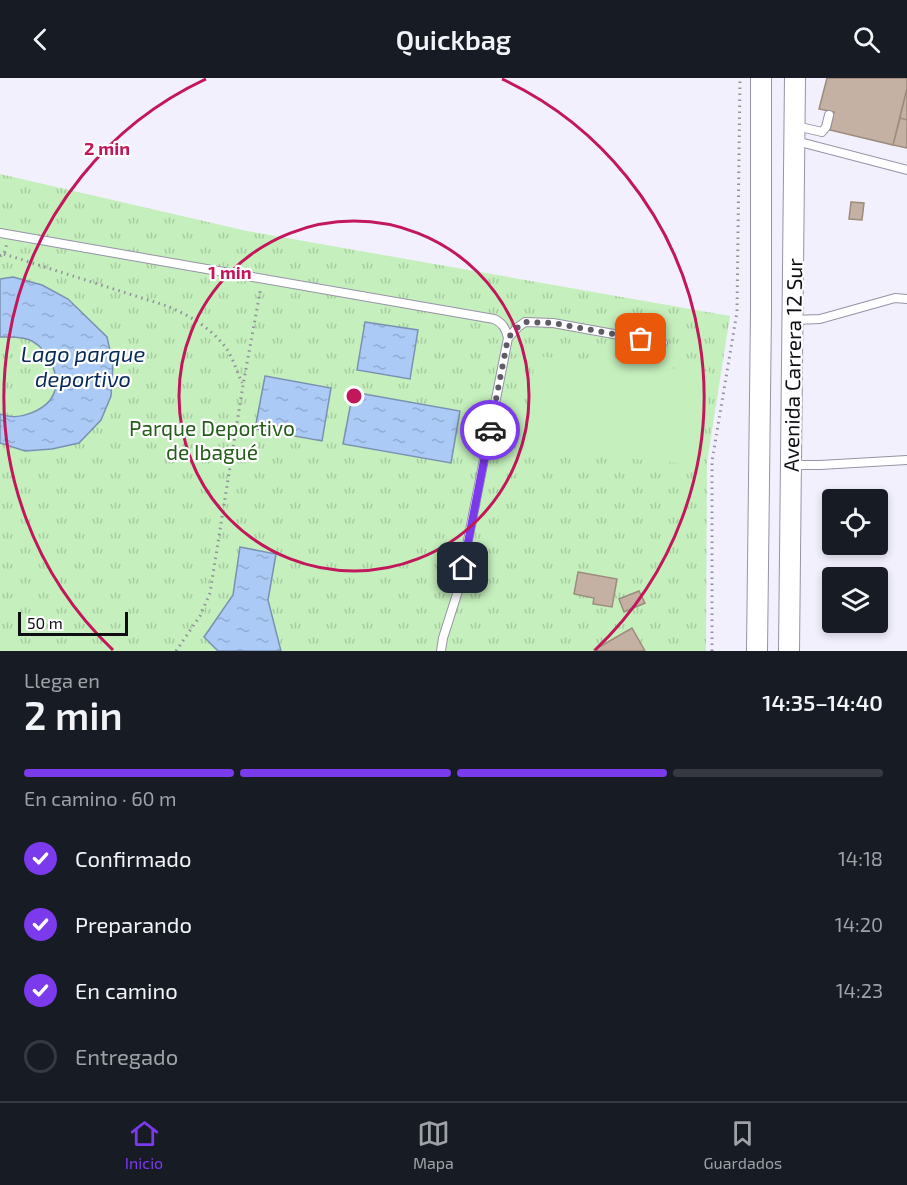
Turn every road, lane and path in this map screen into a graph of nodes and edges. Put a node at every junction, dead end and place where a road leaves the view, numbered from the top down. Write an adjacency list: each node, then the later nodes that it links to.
1 (740, 78): 22 (path)
2 (762, 78): 23 (street, Avenida Carrera 12 Sur)
3 (795, 78): 5 (street, Avenida Carrera 12 Sur)
4 (829, 114): 5 (lane)
5 (795, 133): 6 (lane); 12 (street, Avenida Carrera 12 Sur)
6 (907, 170)
7 (1, 236): 8 (path); 10 (lane)
8 (8, 240)
9 (4, 254): 15 (path)
10 (262, 279): 13 (lane); 15 (path)
11 (907, 298): 12 (lane)
12 (793, 320): 19 (street, Avenida Carrera 12 Sur)
13 (508, 338): 14 (lane); 21 (lane)
14 (663, 343)
15 (243, 385): 20 (path)
16 (4, 416): 17 (path)
17 (0, 427)
18 (907, 460): 19 (lane)
19 (792, 465): 24 (street, Avenida Carrera 12 Sur)
20 (176, 651)
21 (441, 651)
22 (712, 651)
23 (757, 651)
24 (789, 651)

